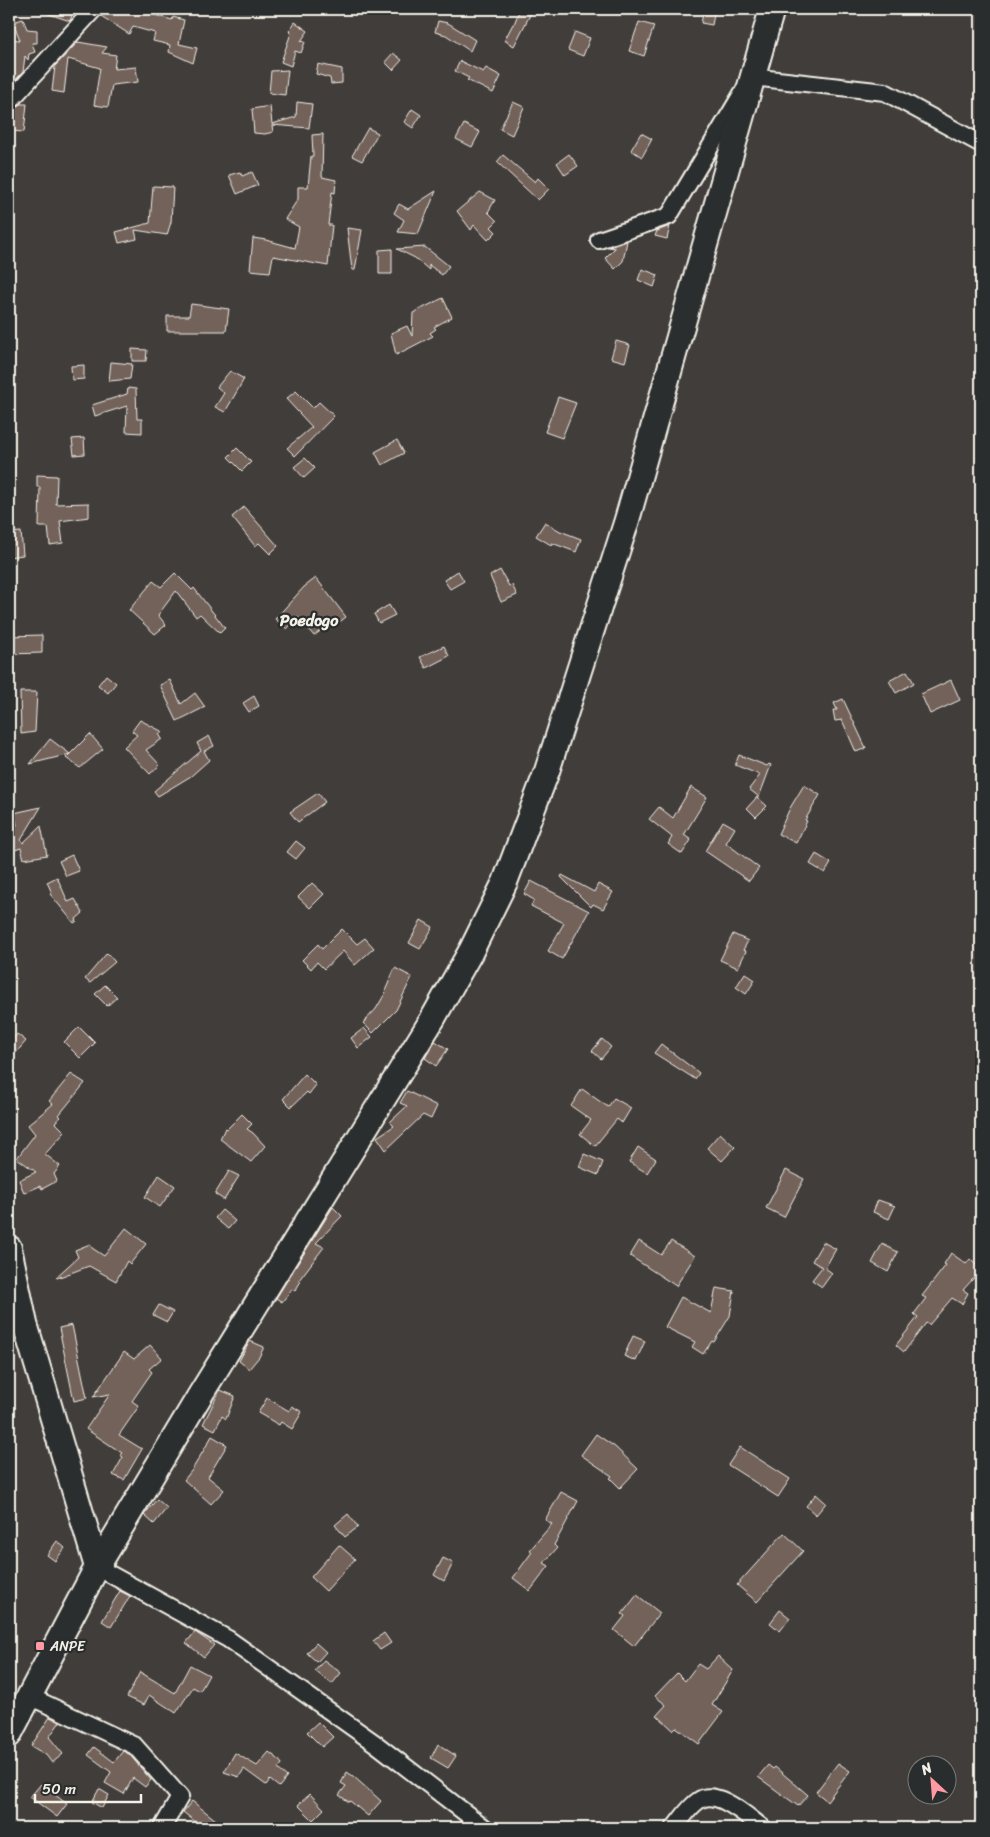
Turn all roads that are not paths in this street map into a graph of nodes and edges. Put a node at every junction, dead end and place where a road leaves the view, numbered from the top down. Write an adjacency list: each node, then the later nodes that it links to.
1 (94, 9): 4 (street)
2 (772, 9): 3 (main road)
3 (752, 77): 5 (street); 6 (street); 8 (main road)
4 (9, 102)
5 (981, 144)
6 (599, 240)
7 (9, 1248): 8 (main road)
8 (97, 1567): 9 (main road); 12 (street)
9 (29, 1696): 10 (main road); 11 (street)
10 (9, 1735)
11 (162, 1828)
12 (484, 1828)
13 (674, 1828): 14 (street)
14 (763, 1828)

